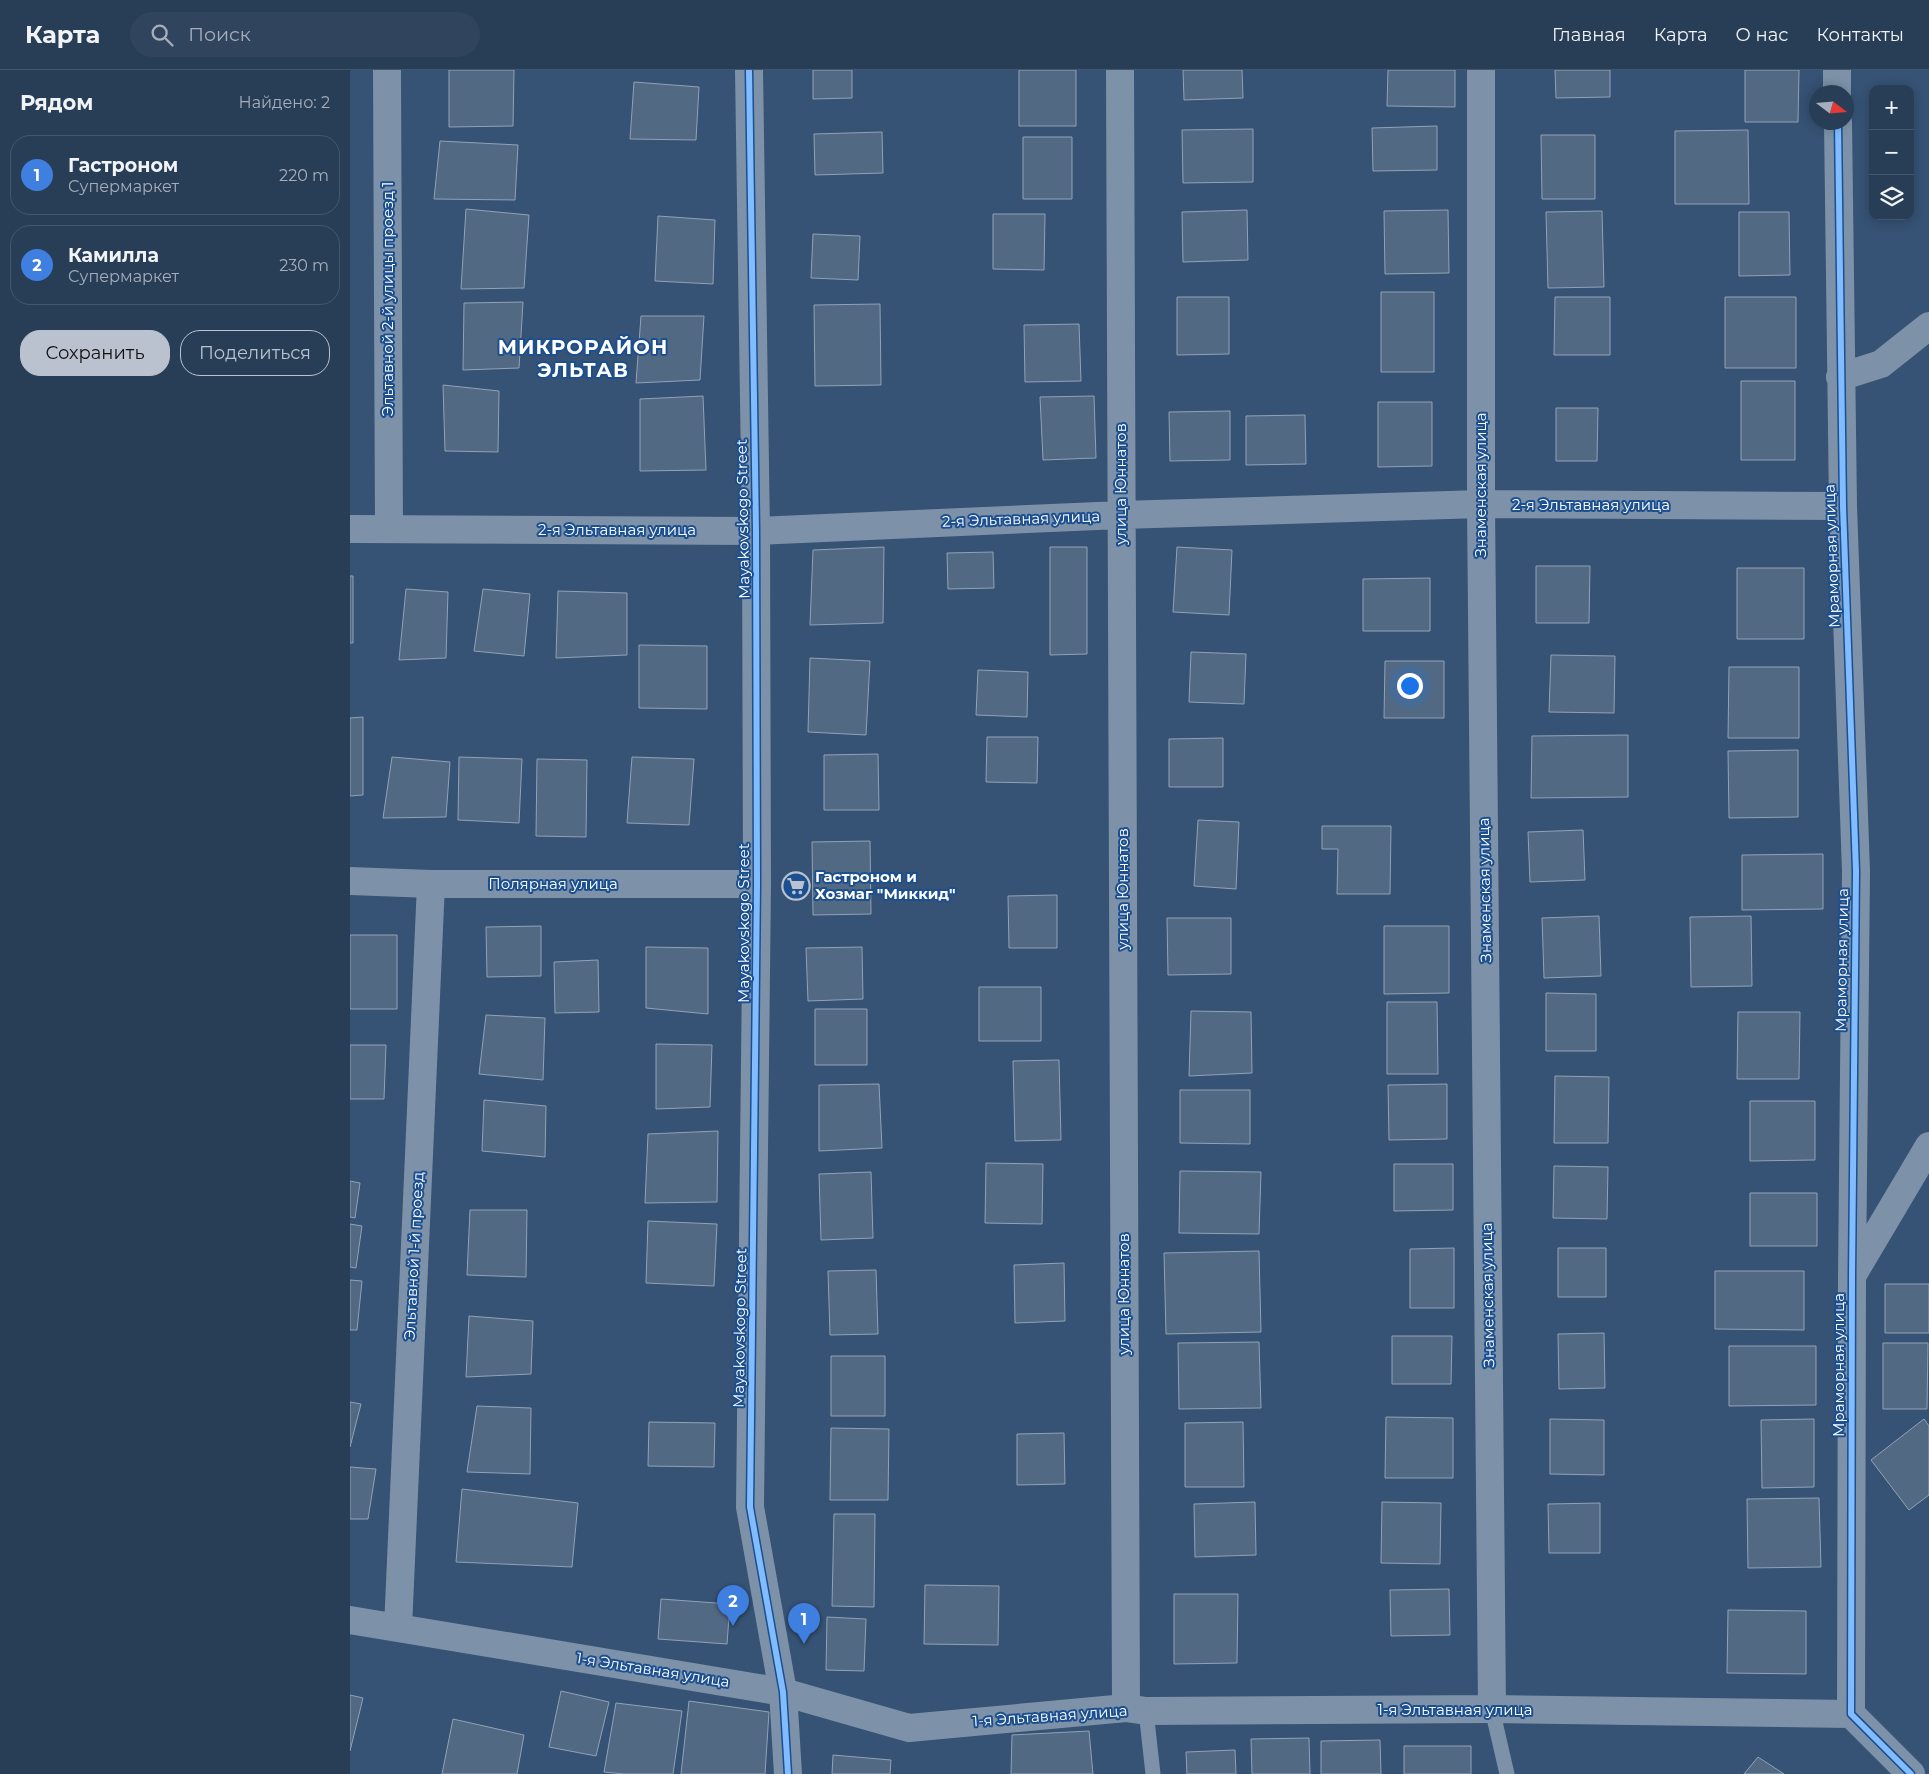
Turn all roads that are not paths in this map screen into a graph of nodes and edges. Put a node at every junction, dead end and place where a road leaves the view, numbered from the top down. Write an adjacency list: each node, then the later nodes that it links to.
1 (387, 70): 14 (street, Эльтавной 2-й улицы проезд 1)
2 (749, 70): 15 (street, Mayakovskogo Street)
3 (1120, 70): 12 (street, улица Юннатов)
4 (1481, 70): 10 (street, Знаменская улица)
5 (1837, 70): 6 (street)
6 (1837, 85)
7 (1838, 130): 9 (street, Мраморная улица)
8 (1929, 326): 9 (street)
9 (1840, 377): 11 (street, Мраморная улица)
10 (1481, 504): 11 (street, 2-я Эльтавная улица); 12 (street, 2-я Эльтавная улица); 25 (street, Знаменская улица)
11 (1843, 506): 20 (street, Мраморная улица)
12 (1121, 515): 15 (street, 2-я Эльтавная улица); 24 (street, улица Юннатов)
13 (350, 529): 14 (street, 2-я Эльтавная улица)
14 (389, 529): 15 (street, 2-я Эльтавная улица)
15 (756, 531): 18 (street, Mayakovskogo Street)
16 (350, 881): 17 (street, Полярная улица)
17 (431, 884): 18 (street, Полярная улица); 22 (street, Эльтавной 1-й проезд)
18 (757, 884): 23 (street, Mayakovskogo Street)
19 (1929, 1146): 20 (street)
20 (1852, 1276): 26 (street, Мраморная улица)
21 (350, 1620): 22 (street, 1-я Эльтавная улица)
22 (398, 1628): 23 (street, 1-я Эльтавная улица)
23 (783, 1692): 24 (street, 1-я Эльтавная улица); 27 (street, Mayakovskogo Street)
24 (1136, 1709): 25 (street, 1-я Эльтавная улица); 28 (lane)
25 (1492, 1709): 26 (street, 1-я Эльтавная улица); 29 (lane)
26 (1852, 1714): 30 (street)
27 (788, 1774)
28 (1153, 1774)
29 (1507, 1774)
30 (1911, 1774)

